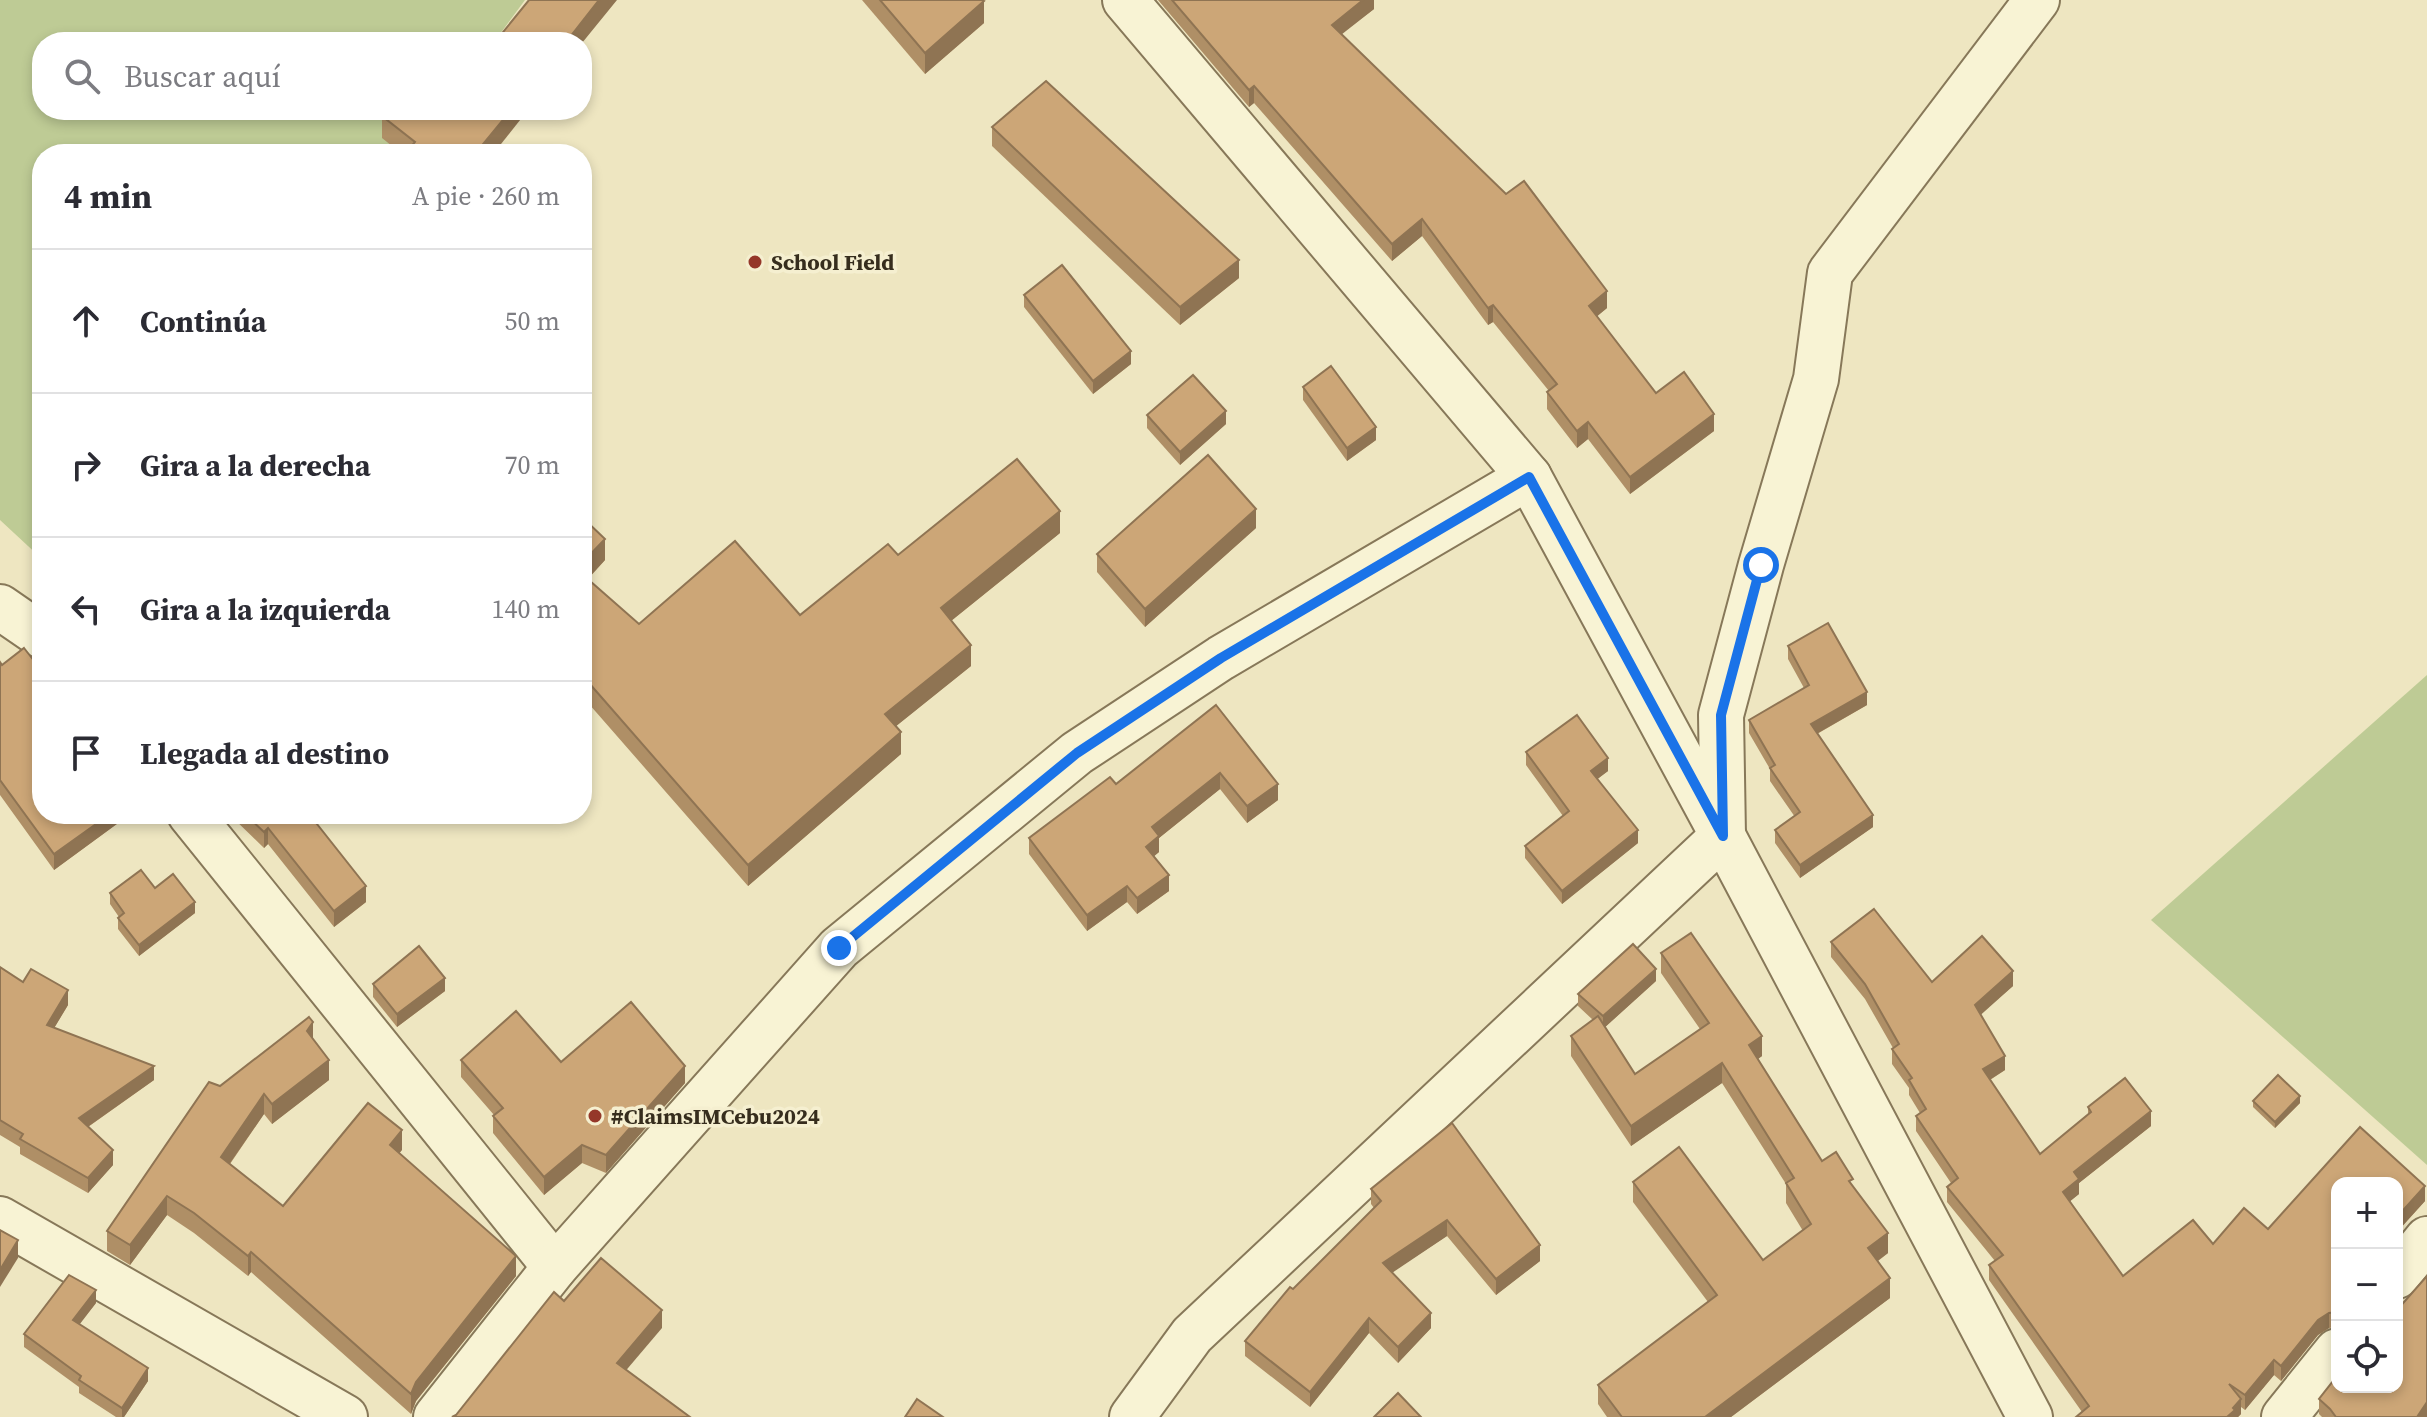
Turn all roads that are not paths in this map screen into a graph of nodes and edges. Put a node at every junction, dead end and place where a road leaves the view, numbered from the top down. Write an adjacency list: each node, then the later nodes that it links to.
1 (1125, 0): 3 (street)
2 (2037, 0): 7 (street)
3 (1529, 477): 7 (street); 10 (street)
4 (0, 607): 5 (street)
5 (32, 629)
6 (198, 824): 10 (street)
7 (1723, 836): 15 (street); 16 (street)
8 (0, 1219): 13 (street)
9 (2427, 1239): 11 (street)
10 (555, 1267): 14 (street)
11 (2403, 1269)
12 (2331, 1358): 17 (street)
13 (345, 1417)
14 (436, 1417)
15 (1132, 1417)
16 (2030, 1417)
17 (2284, 1417)

